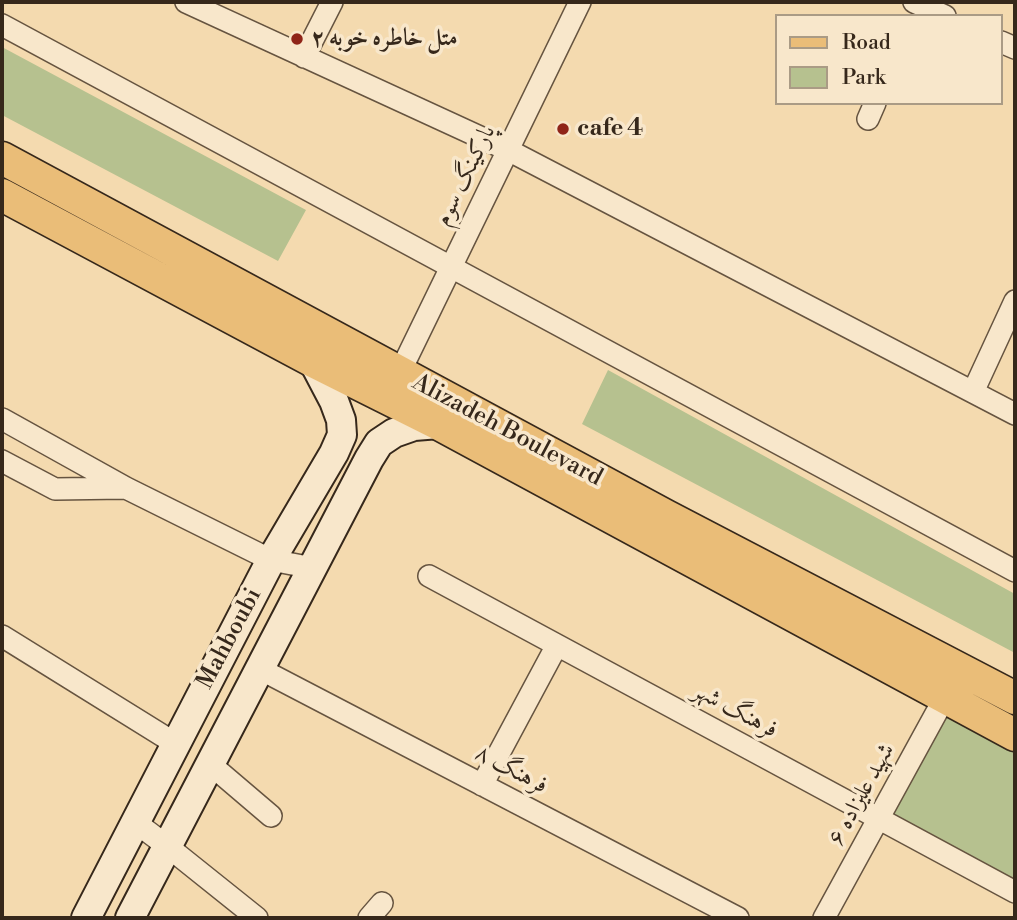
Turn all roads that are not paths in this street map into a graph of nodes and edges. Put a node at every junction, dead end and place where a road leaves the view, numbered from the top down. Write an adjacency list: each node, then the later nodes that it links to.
1 (187, 2): 7 (street)
2 (332, 2): 7 (street)
3 (580, 2): 8 (street, پارکینگ سوم)
4 (915, 7): 5 (street)
5 (938, 14)
6 (2, 25): 11 (street)
7 (304, 57): 8 (street)
8 (508, 150): 11 (street, پارکینگ سوم); 15 (street)
9 (2, 158): 14 (main road, Alizadeh Boulevard)
10 (2, 195): 13 (main road, Alizadeh Boulevard)
11 (451, 267): 14 (street, پارکینگ سوم); 23 (street)
12 (1015, 301): 15 (street)
13 (313, 361): 18 (main road, Alizadeh Boulevard); 21 (street, Mahboubi)
14 (399, 374): 29 (main road, Alizadeh Boulevard)
15 (973, 392): 16 (street)
16 (1015, 414)
17 (2, 419): 20 (street)
18 (439, 424): 22 (street, Mahboubi); 28 (main road, Alizadeh Boulevard)
19 (2, 461): 20 (street)
20 (126, 488): 21 (street)
21 (271, 560): 22 (street); 31 (street, Mahboubi)
22 (313, 568): 27 (street, Mahboubi)
23 (1015, 571)
24 (429, 576): 26 (street, فرهنگ شهر)
25 (2, 636): 31 (street)
26 (557, 645): 33 (street); 35 (street, فرهنگ شهر)
27 (260, 669): 32 (street, Mahboubi); 33 (street, فرهنگ ۸)
28 (945, 697): 30 (main road, Alizadeh Boulevard); 35 (street, شهید علیزاده ۶)
29 (1015, 698)
30 (1015, 735)
31 (176, 744): 36 (street, Mahboubi)
32 (210, 765): 34 (street); 37 (street, Mahboubi)
33 (482, 785): 42 (street, فرهنگ ۸)
34 (271, 816)
35 (879, 819): 38 (street, فرهنگ شهر); 43 (street, شهید علیزاده ۶)
36 (135, 822): 37 (street); 39 (street, Mahboubi)
37 (167, 846): 40 (street, Mahboubi); 41 (street)
38 (1015, 892)
39 (86, 918)
40 (130, 918)
41 (257, 918)
42 (738, 918)
43 (824, 918)

